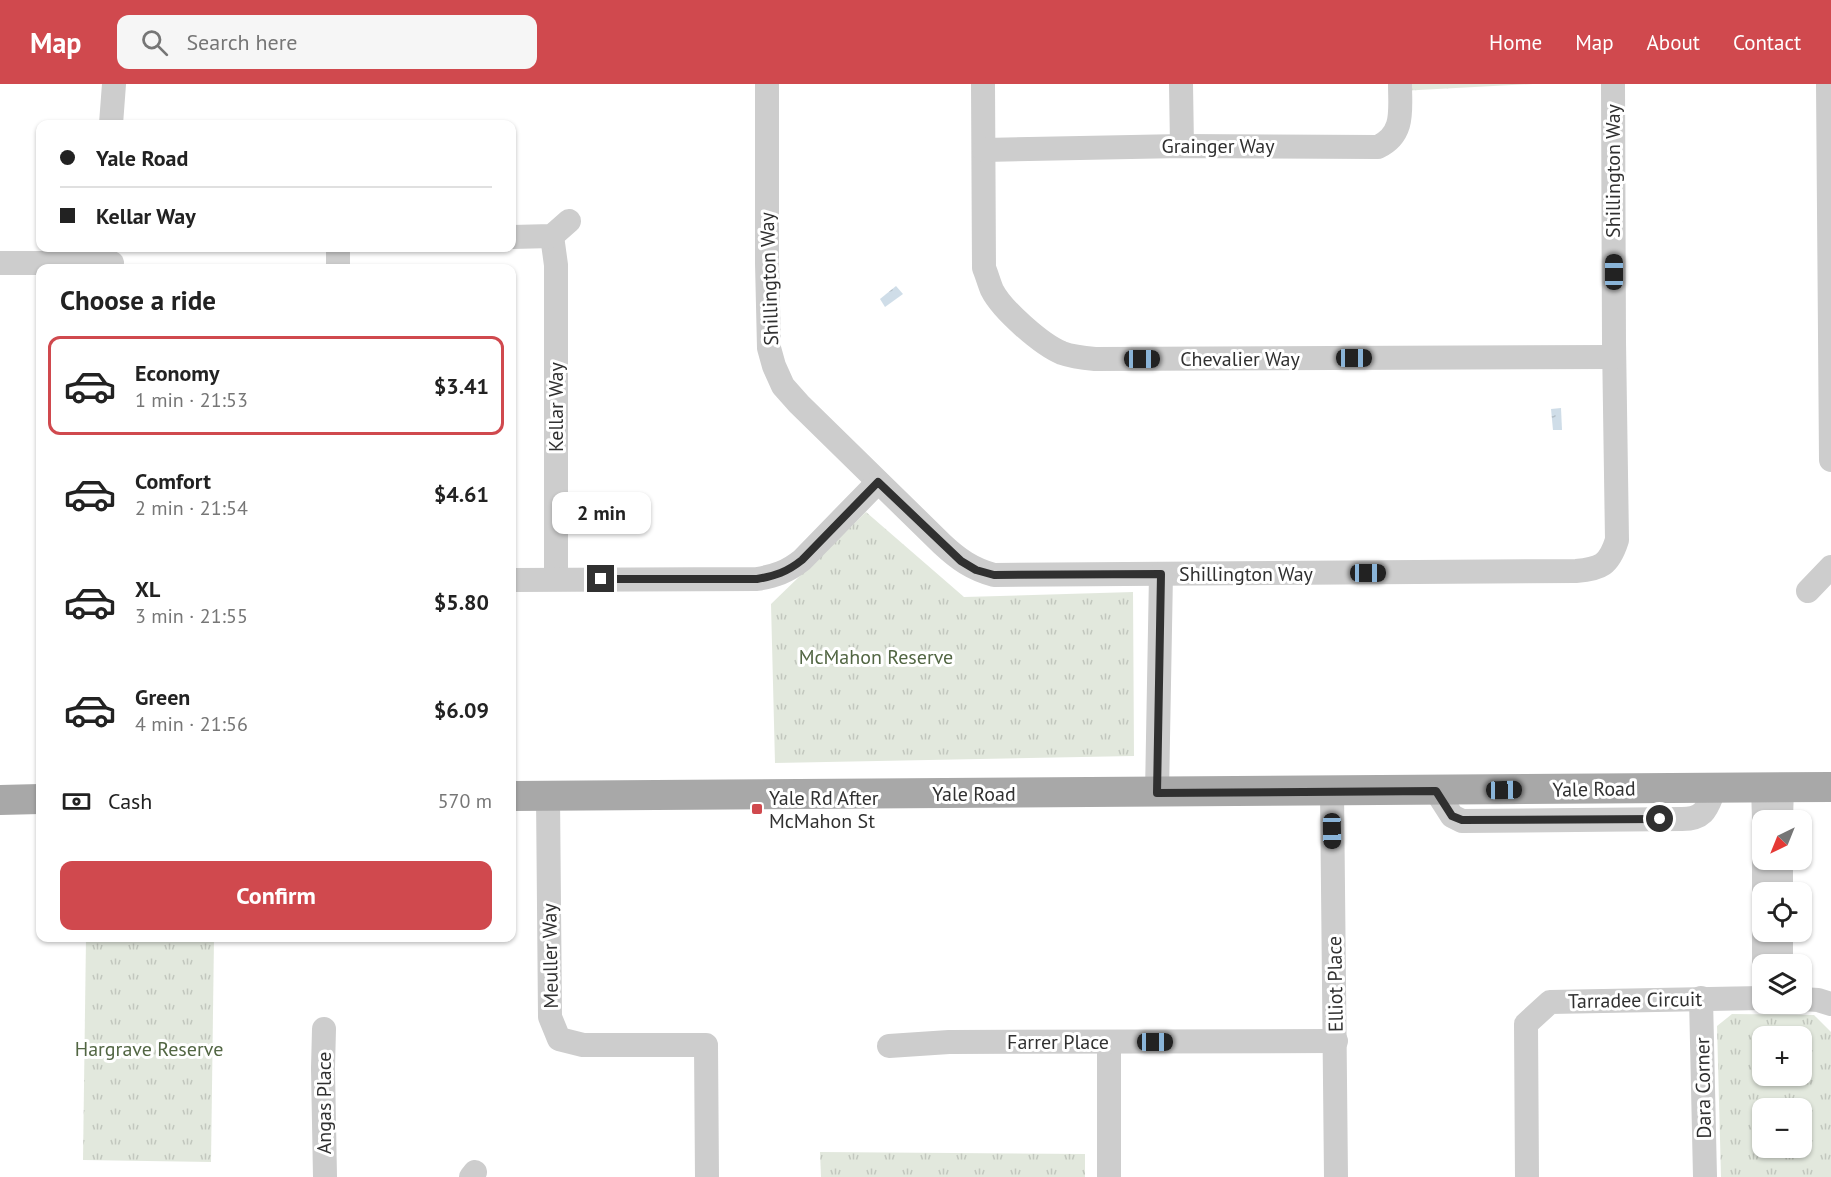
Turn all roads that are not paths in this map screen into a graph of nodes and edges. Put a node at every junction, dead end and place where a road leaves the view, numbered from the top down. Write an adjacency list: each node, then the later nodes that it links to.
1 (114, 84): 8 (street)
2 (767, 84): 16 (street, Shillington Way)
3 (983, 84): 10 (street, Chevalier Way)
4 (1181, 84): 9 (street)
5 (1400, 84): 9 (street, Grainger Way)
6 (1613, 84): 14 (street, Shillington Way)
7 (1828, 84): 15 (street)
8 (111, 120)
9 (1182, 146): 10 (street, Grainger Way)
10 (984, 150): 14 (street, Chevalier Way)
11 (516, 236): 19 (street, Kellar Way)
12 (112, 260): 13 (street)
13 (0, 263)
14 (1614, 357): 18 (street, Shillington Way)
15 (1831, 459)
16 (878, 482): 18 (street, Shillington Way); 19 (street)
17 (1831, 567): 21 (street)
18 (1161, 574): 25 (street)
19 (556, 579): 20 (street)
20 (516, 580)
21 (1808, 591)
22 (1772, 787): 23 (main road, Yale Road); 24 (main road, Yale Road); 30 (street); 31 (street)
23 (1332, 791): 25 (main road, Yale Road); 37 (street, Elliot Place)
24 (1830, 791)
25 (1157, 793): 27 (main road, Yale Road)
26 (516, 796): 27 (main road, Yale Road)
27 (548, 796): 41 (street, Meuller Way)
28 (36, 799): 29 (main road)
29 (0, 800)
30 (1766, 810)
31 (1778, 810)
32 (1701, 998): 33 (street, Tarradee Circuit); 44 (street, Tarradee Circuit); 45 (street, Dara Corner)
33 (1752, 998)
34 (1812, 1000): 35 (street)
35 (1831, 1004)
36 (324, 1029): 40 (street, Angas Place)
37 (1336, 1041): 38 (street, Farrer Place); 43 (street, Elliot Place)
38 (1109, 1042): 39 (street, Farrer Place); 42 (street)
39 (889, 1046)
40 (325, 1177)
41 (707, 1177)
42 (1109, 1177)
43 (1336, 1177)
44 (1527, 1177)
45 (1705, 1177)

